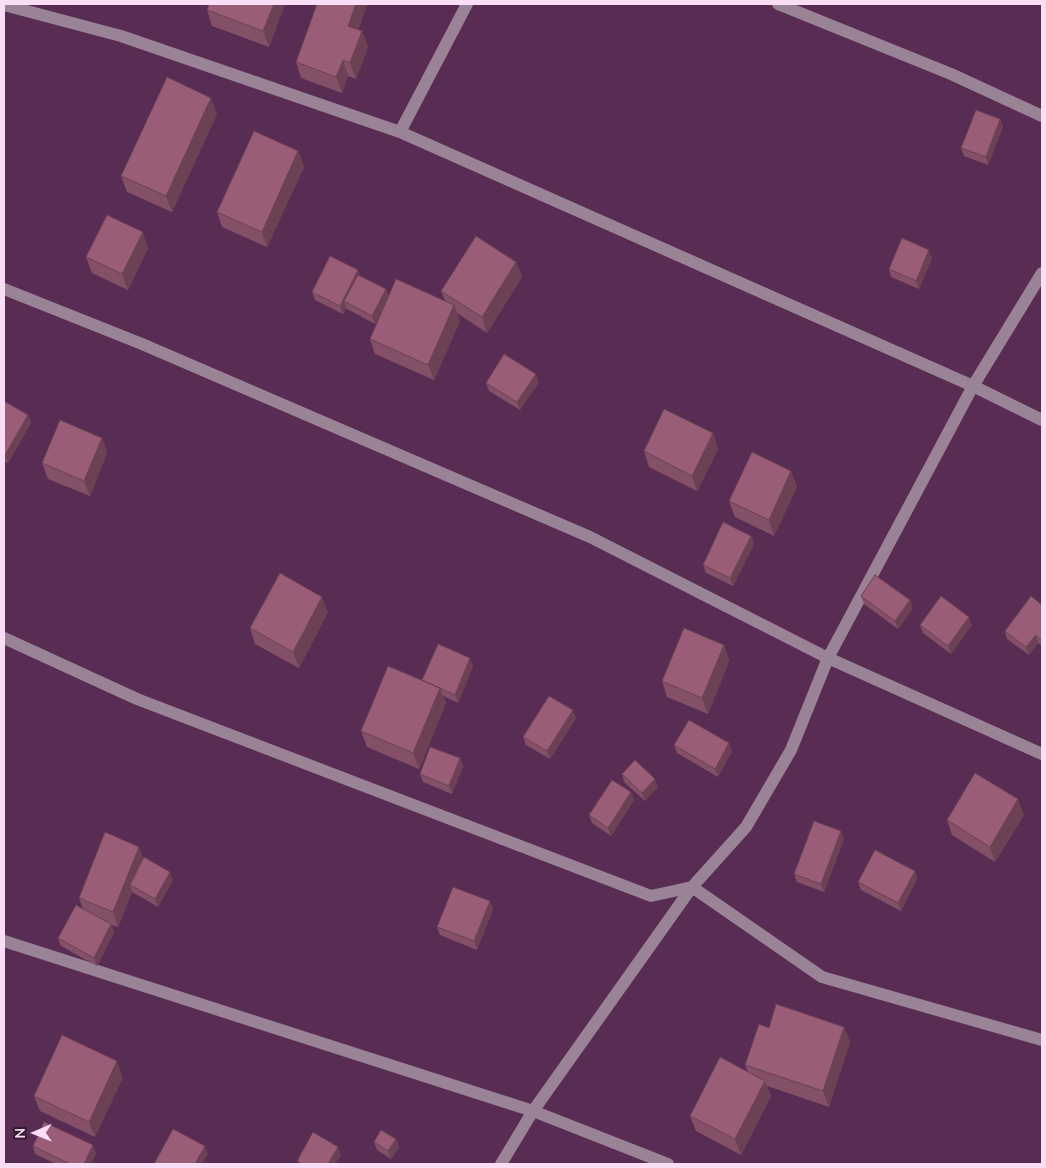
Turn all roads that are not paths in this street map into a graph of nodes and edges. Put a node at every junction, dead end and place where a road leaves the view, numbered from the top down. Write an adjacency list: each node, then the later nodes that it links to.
1 (467, 4): 5 (street)
2 (778, 4): 4 (street)
3 (4, 5): 5 (street)
4 (1042, 116)
5 (400, 132): 8 (street)
6 (1042, 273): 8 (street)
7 (4, 289): 11 (street)
8 (974, 386): 9 (street); 11 (street)
9 (1042, 420)
10 (4, 638): 13 (street)
11 (828, 658): 12 (street); 13 (street)
12 (1042, 754)
13 (692, 887): 15 (street); 16 (street)
14 (4, 941): 16 (street)
15 (1042, 1040)
16 (533, 1111): 17 (street); 18 (street)
17 (501, 1164)
18 (668, 1164)

